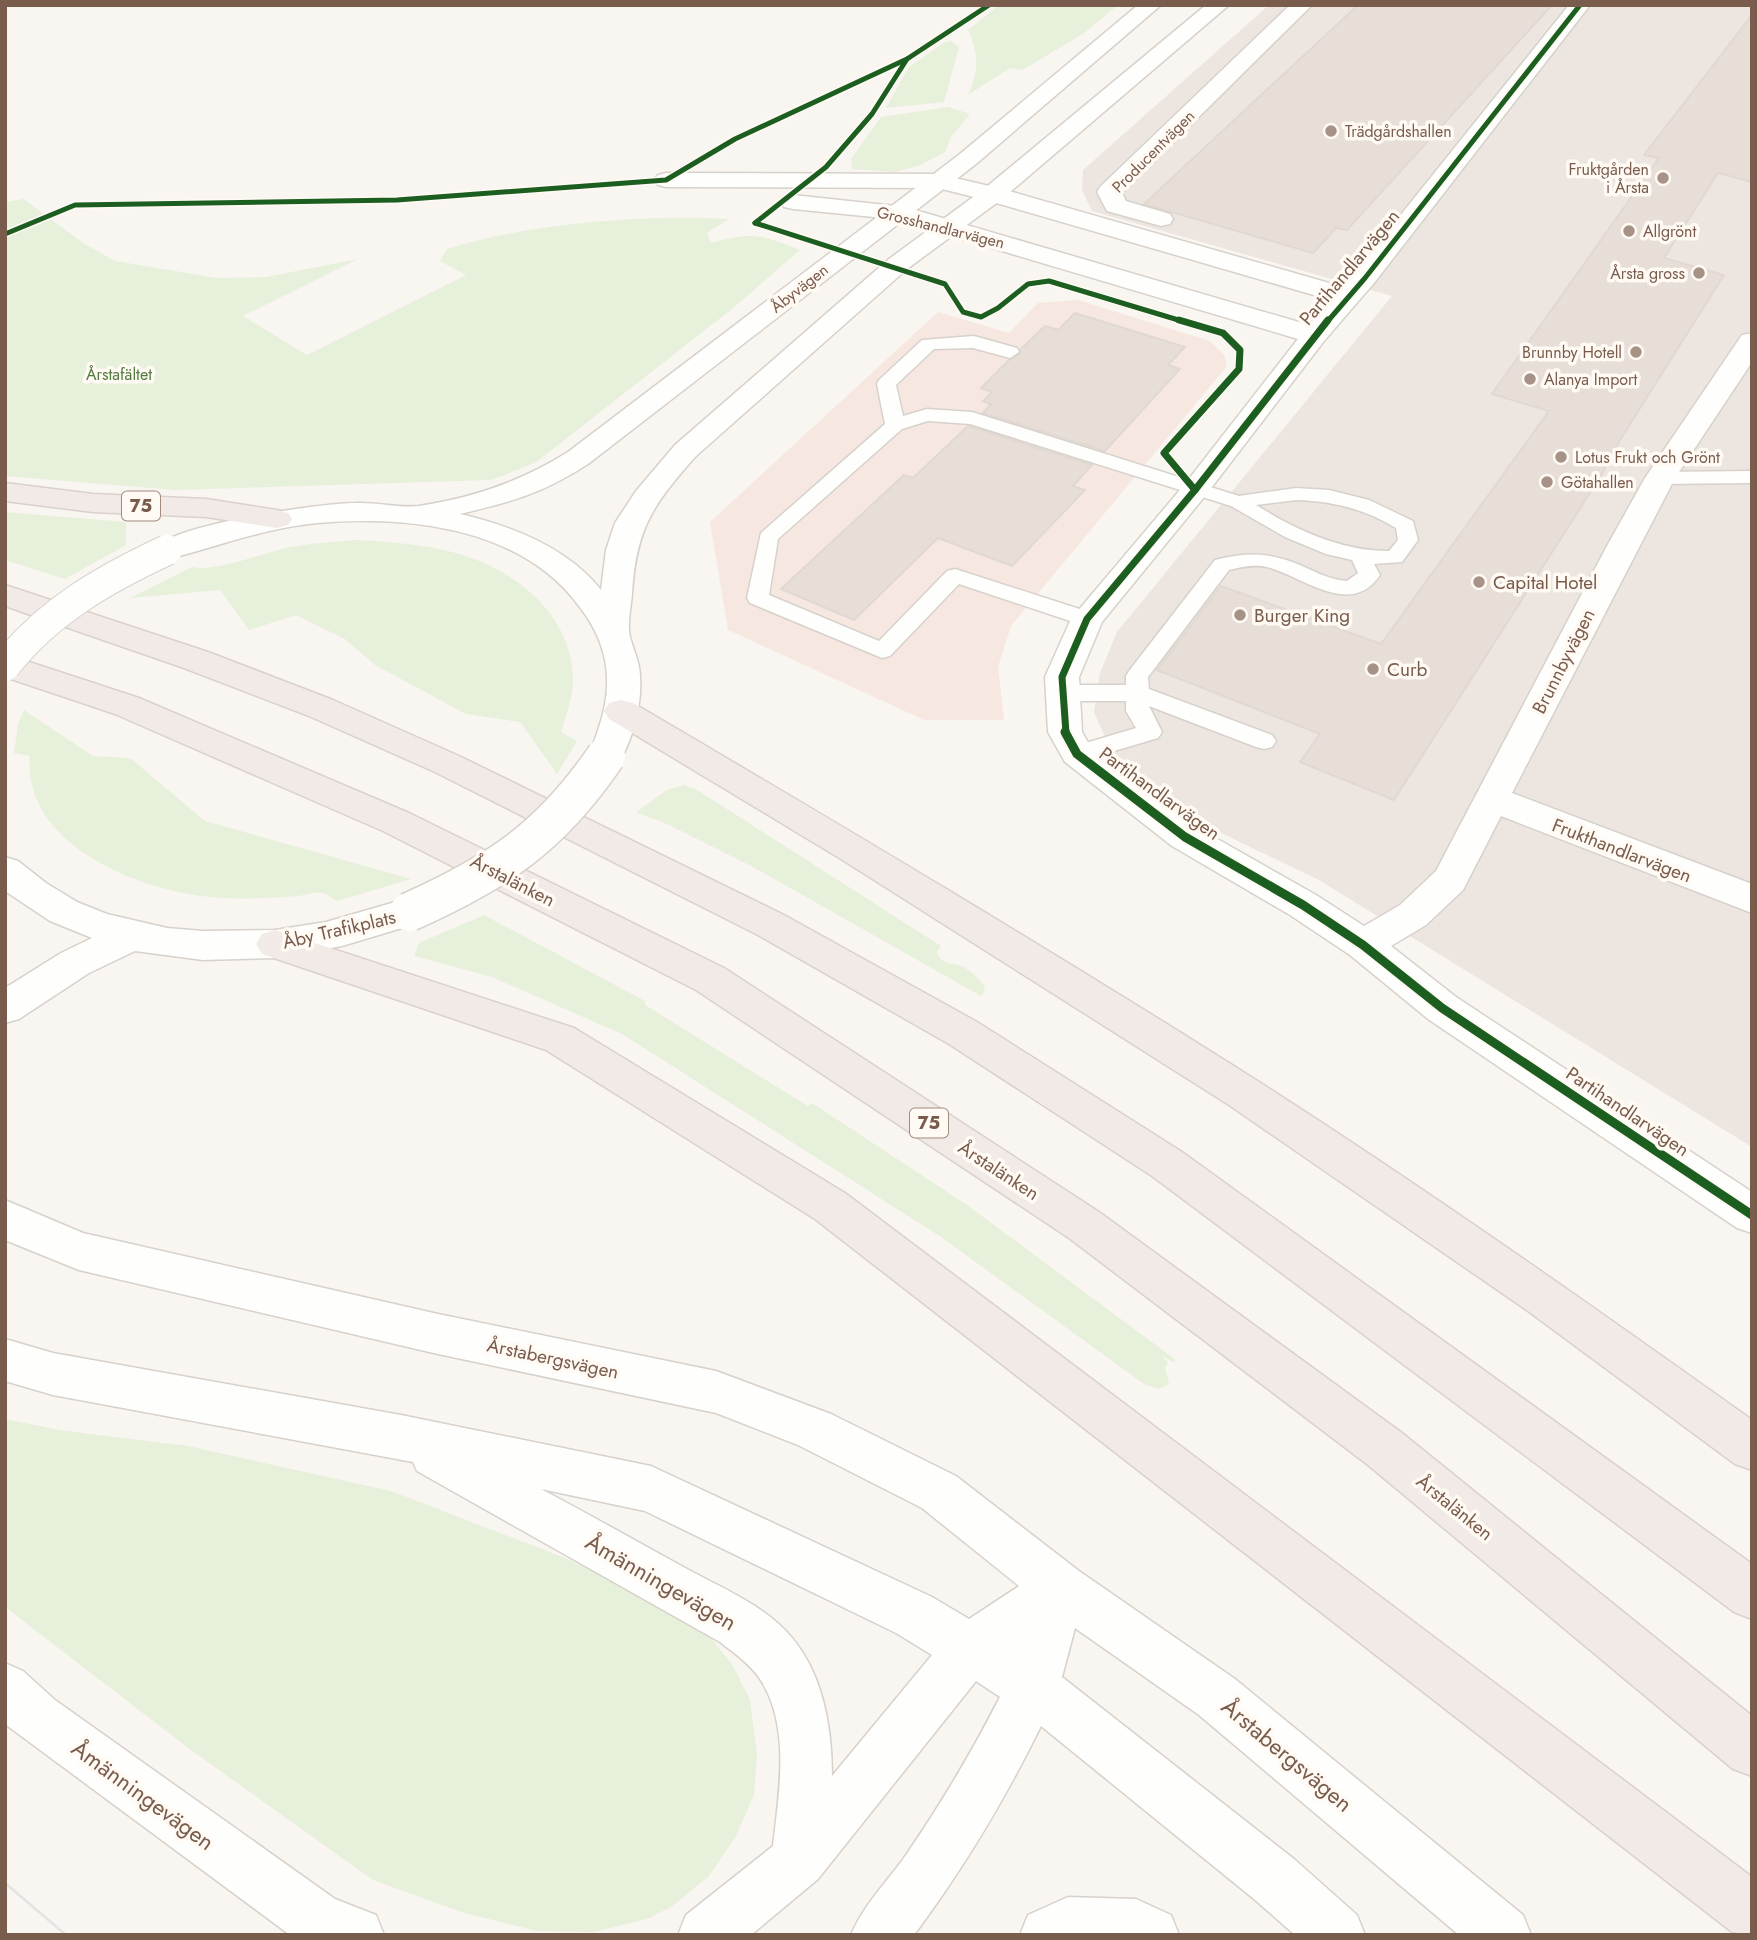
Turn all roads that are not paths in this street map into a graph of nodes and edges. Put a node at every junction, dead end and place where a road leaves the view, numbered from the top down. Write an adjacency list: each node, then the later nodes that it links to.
1 (1151, 5): 5 (street, Åbyvägen)
2 (1219, 5): 6 (street)
3 (1302, 5): 8 (street, Producentvägen)
4 (1580, 5): 11 (street, Partihandlarvägen)
5 (938, 181): 6 (street, Grosshandlarvägen); 7 (street, Åbyvägen); 7 (street, Grosshandlarvägen)
6 (993, 194): 9 (street); 11 (street, Grosshandlarvägen)
7 (896, 212): 9 (street, Grosshandlarvägen); 21 (street, Åbyvägen)
8 (1181, 225)
9 (950, 226): 12 (street, Grosshandlarvägen); 26 (street)
10 (1339, 270): 11 (street)
11 (1357, 287): 12 (street, Partihandlarvägen)
12 (1315, 335): 18 (street, Partihandlarvägen)
13 (1752, 341): 17 (street, Brunnbyvägen)
14 (1010, 352): 15 (lane)
15 (895, 425): 18 (lane); 25 (lane)
16 (1752, 477): 17 (lane)
17 (1660, 478): 33 (street, Brunnbyvägen)
18 (1195, 490): 20 (lane); 25 (street, Partihandlarvägen)
19 (5, 492): 22 (highway, 75)
20 (1238, 502): 23 (lane); 23 (lane)
21 (418, 515): 22 (street, Åby Trafikplats); 26 (street, Åby Trafikplats)
22 (277, 519): 27 (street, Åby Trafikplats, bridge)
23 (1360, 555): 29 (lane)
24 (5, 595): 46 (highway)
25 (1087, 619): 28 (street, Partihandlarvägen)
26 (613, 631): 30 (street, Åby Trafikplats)
27 (5, 665): 50 (highway, Årstalänken / 75)
28 (1063, 693): 29 (lane); 32 (street, Partihandlarvägen)
29 (1138, 693): 31 (lane); 32 (lane)
30 (621, 711): 37 (street, Åby Trafikplats, bridge); 44 (highway)
31 (1264, 741)
32 (1077, 754): 38 (street, Partihandlarvägen)
33 (1493, 799): 35 (street, Frukthandlarvägen); 38 (street, Brunnbyvägen)
34 (5, 870): 36 (street, Åby Trafikplats)
35 (1752, 899)
36 (131, 936): 37 (street, Åby Trafikplats); 39 (street)
37 (275, 944): 52 (highway)
38 (1363, 945): 40 (street, Partihandlarvägen)
39 (5, 1008)
40 (1752, 1215)
41 (5, 1218): 45 (street, Årstabergsvägen)
42 (5, 1360): 43 (street)
43 (401, 1437): 47 (street); 51 (street, Åmänningevägen)
44 (1752, 1448)
45 (1061, 1588): 47 (street); 48 (street); 59 (street, Årstabergsvägen)
46 (1752, 1594)
47 (969, 1650): 48 (street); 51 (street)
48 (1033, 1687): 55 (street); 58 (street)
49 (5, 1689): 53 (street, Åmänningevägen)
50 (1752, 1750)
51 (799, 1860): 54 (street)
52 (1752, 1912)
53 (334, 1930)
54 (706, 1935)
55 (879, 1935)
56 (1048, 1935): 57 (street)
57 (1150, 1935)
58 (1337, 1935)
59 (1503, 1935)

